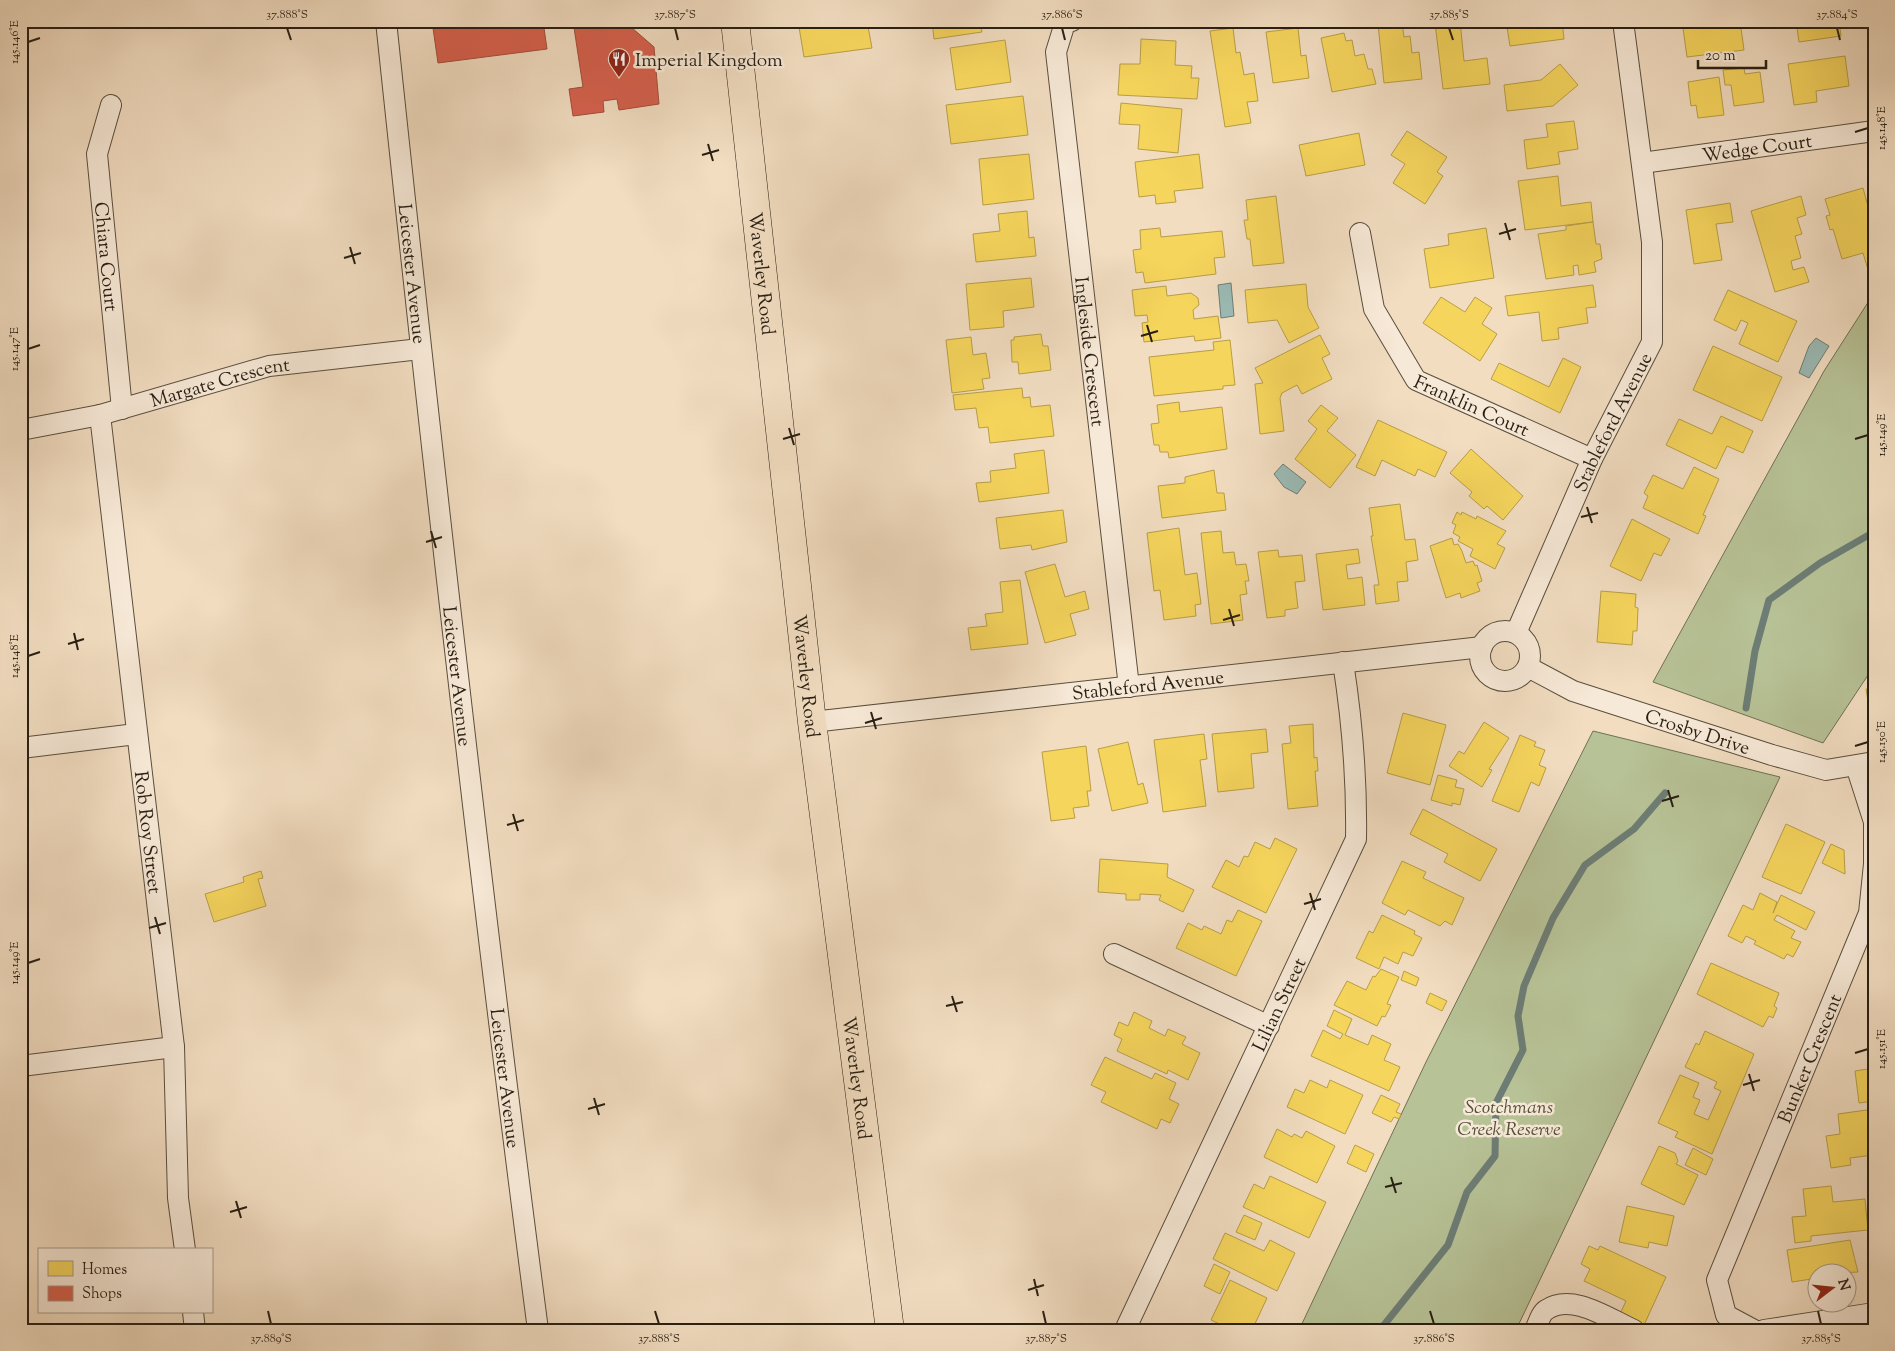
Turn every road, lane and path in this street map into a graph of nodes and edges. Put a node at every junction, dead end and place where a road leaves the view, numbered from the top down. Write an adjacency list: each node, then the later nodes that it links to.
1 (386, 21): 9 (street, Leicester Avenue)
2 (735, 21): 19 (main road, Waverley Road)
3 (1072, 21): 18 (street, Ingleside Crescent)
4 (1623, 21): 7 (street, Stableford Avenue)
5 (111, 105): 10 (street, Chiara Court)
6 (1874, 131): 7 (street, Wedge Court)
7 (1642, 163): 13 (street, Stableford Avenue)
8 (1360, 233): 13 (street, Franklin Court)
9 (420, 349): 10 (street, Margate Crescent); 31 (street, Leicester Avenue)
10 (122, 409): 11 (street, Margate Crescent)
11 (100, 415): 12 (street, Margate Crescent); 20 (street, Rob Roy Street)
12 (21, 430)
13 (1592, 459): 14 (street, Stableford Avenue)
14 (1516, 633): 15 (street); 17 (street)
15 (1482, 647): 16 (street, Stableford Avenue); 17 (street)
16 (1343, 662): 18 (street, Stableford Avenue); 24 (street, Lilian Street)
17 (1528, 667): 22 (street, Crosby Drive)
18 (1129, 687): 19 (street, Stableford Avenue)
19 (812, 722): 32 (main road, Waverley Road)
20 (136, 734): 21 (street); 25 (street, Rob Roy Street)
21 (21, 748)
22 (1865, 764): 36 (street, Bunker Crescent)
23 (1114, 954): 24 (street)
24 (1269, 1026): 33 (street, Lilian Street)
25 (174, 1047): 26 (street); 27 (street, Rob Roy Street)
26 (21, 1066)
27 (185, 1248)
28 (1874, 1313): 37 (street)
29 (193, 1314): 30 (street)
30 (195, 1330)
31 (538, 1330)
32 (890, 1330)
33 (1125, 1330)
34 (1535, 1330): 35 (street)
35 (1634, 1330)
36 (1754, 1330)
37 (1764, 1330)

